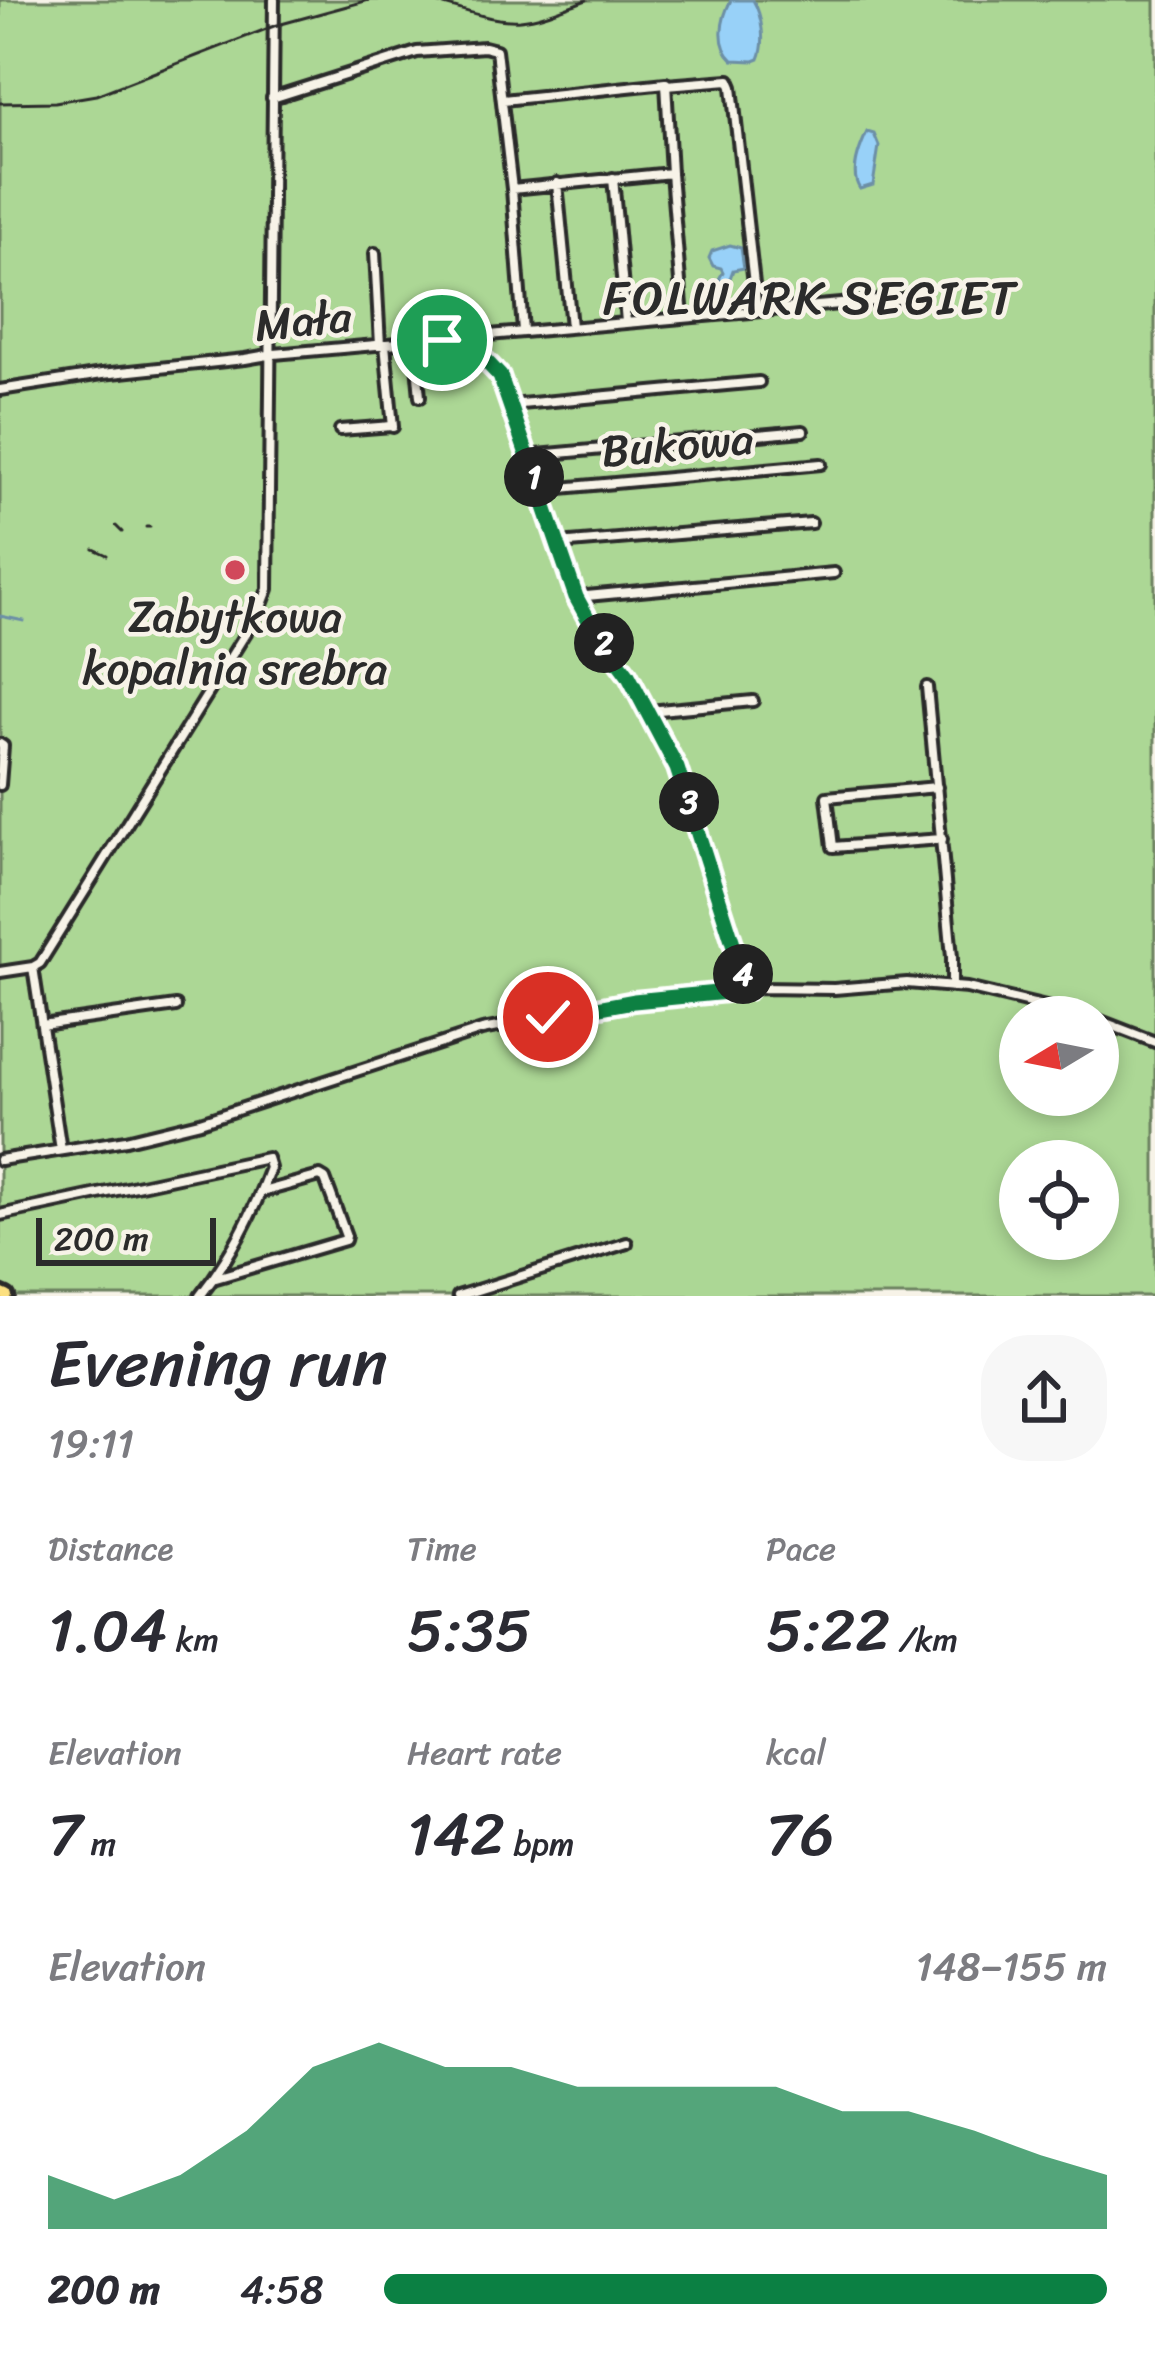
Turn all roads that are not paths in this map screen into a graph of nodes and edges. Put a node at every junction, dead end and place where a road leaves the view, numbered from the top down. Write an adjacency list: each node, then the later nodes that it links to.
1 (274, 0): 3 (street)
2 (666, 86): 4 (street); 5 (street); 11 (street)
3 (272, 98): 4 (street); 19 (street)
4 (502, 100): 8 (street)
5 (670, 173): 6 (street); 12 (street)
6 (613, 178): 7 (street); 13 (street)
7 (557, 183): 8 (street); 14 (street)
8 (512, 189): 15 (street)
9 (375, 253): 18 (street)
10 (920, 297): 11 (street, Mała)
11 (758, 311): 12 (street, Mała)
12 (683, 318): 13 (street, Mała)
13 (626, 322): 14 (street, Mała)
14 (571, 327): 15 (street, Mała)
15 (523, 331): 16 (street, Mała)
16 (464, 338): 17 (street, Mała); 23 (street)
17 (415, 342): 18 (street, Mała); 22 (street)
18 (383, 344): 19 (street, Mała); 24 (street)
19 (271, 356): 21 (street, Mała); 40 (street)
20 (759, 382): 23 (street)
21 (0, 391)
22 (420, 397)
23 (510, 405): 26 (street)
24 (340, 430)
25 (803, 431): 26 (street)
26 (526, 456): 28 (street)
27 (821, 464): 28 (street, Bukowa)
28 (539, 490): 30 (street)
29 (811, 524): 30 (street)
30 (558, 544): 32 (street)
31 (834, 573): 32 (street)
32 (576, 597): 35 (street)
33 (927, 687): 38 (street)
34 (753, 700): 35 (street)
35 (649, 711): 43 (street)
36 (0, 744): 37 (street)
37 (0, 785)
38 (937, 787): 39 (street); 39 (street)
39 (942, 838): 42 (street)
40 (34, 967): 41 (street); 46 (street)
41 (0, 972)
42 (952, 987): 43 (street); 44 (street)
43 (748, 990): 49 (street)
44 (1002, 996)
45 (176, 1006): 46 (street)
46 (42, 1025): 49 (street)
47 (1119, 1028): 48 (street)
48 (1155, 1042)
49 (62, 1150): 50 (street)
50 (0, 1160)
51 (261, 1192): 52 (street); 54 (street); 54 (street)
52 (0, 1215)
53 (627, 1243): 56 (street)
54 (216, 1278): 55 (street)
55 (200, 1296)
56 (458, 1296)

